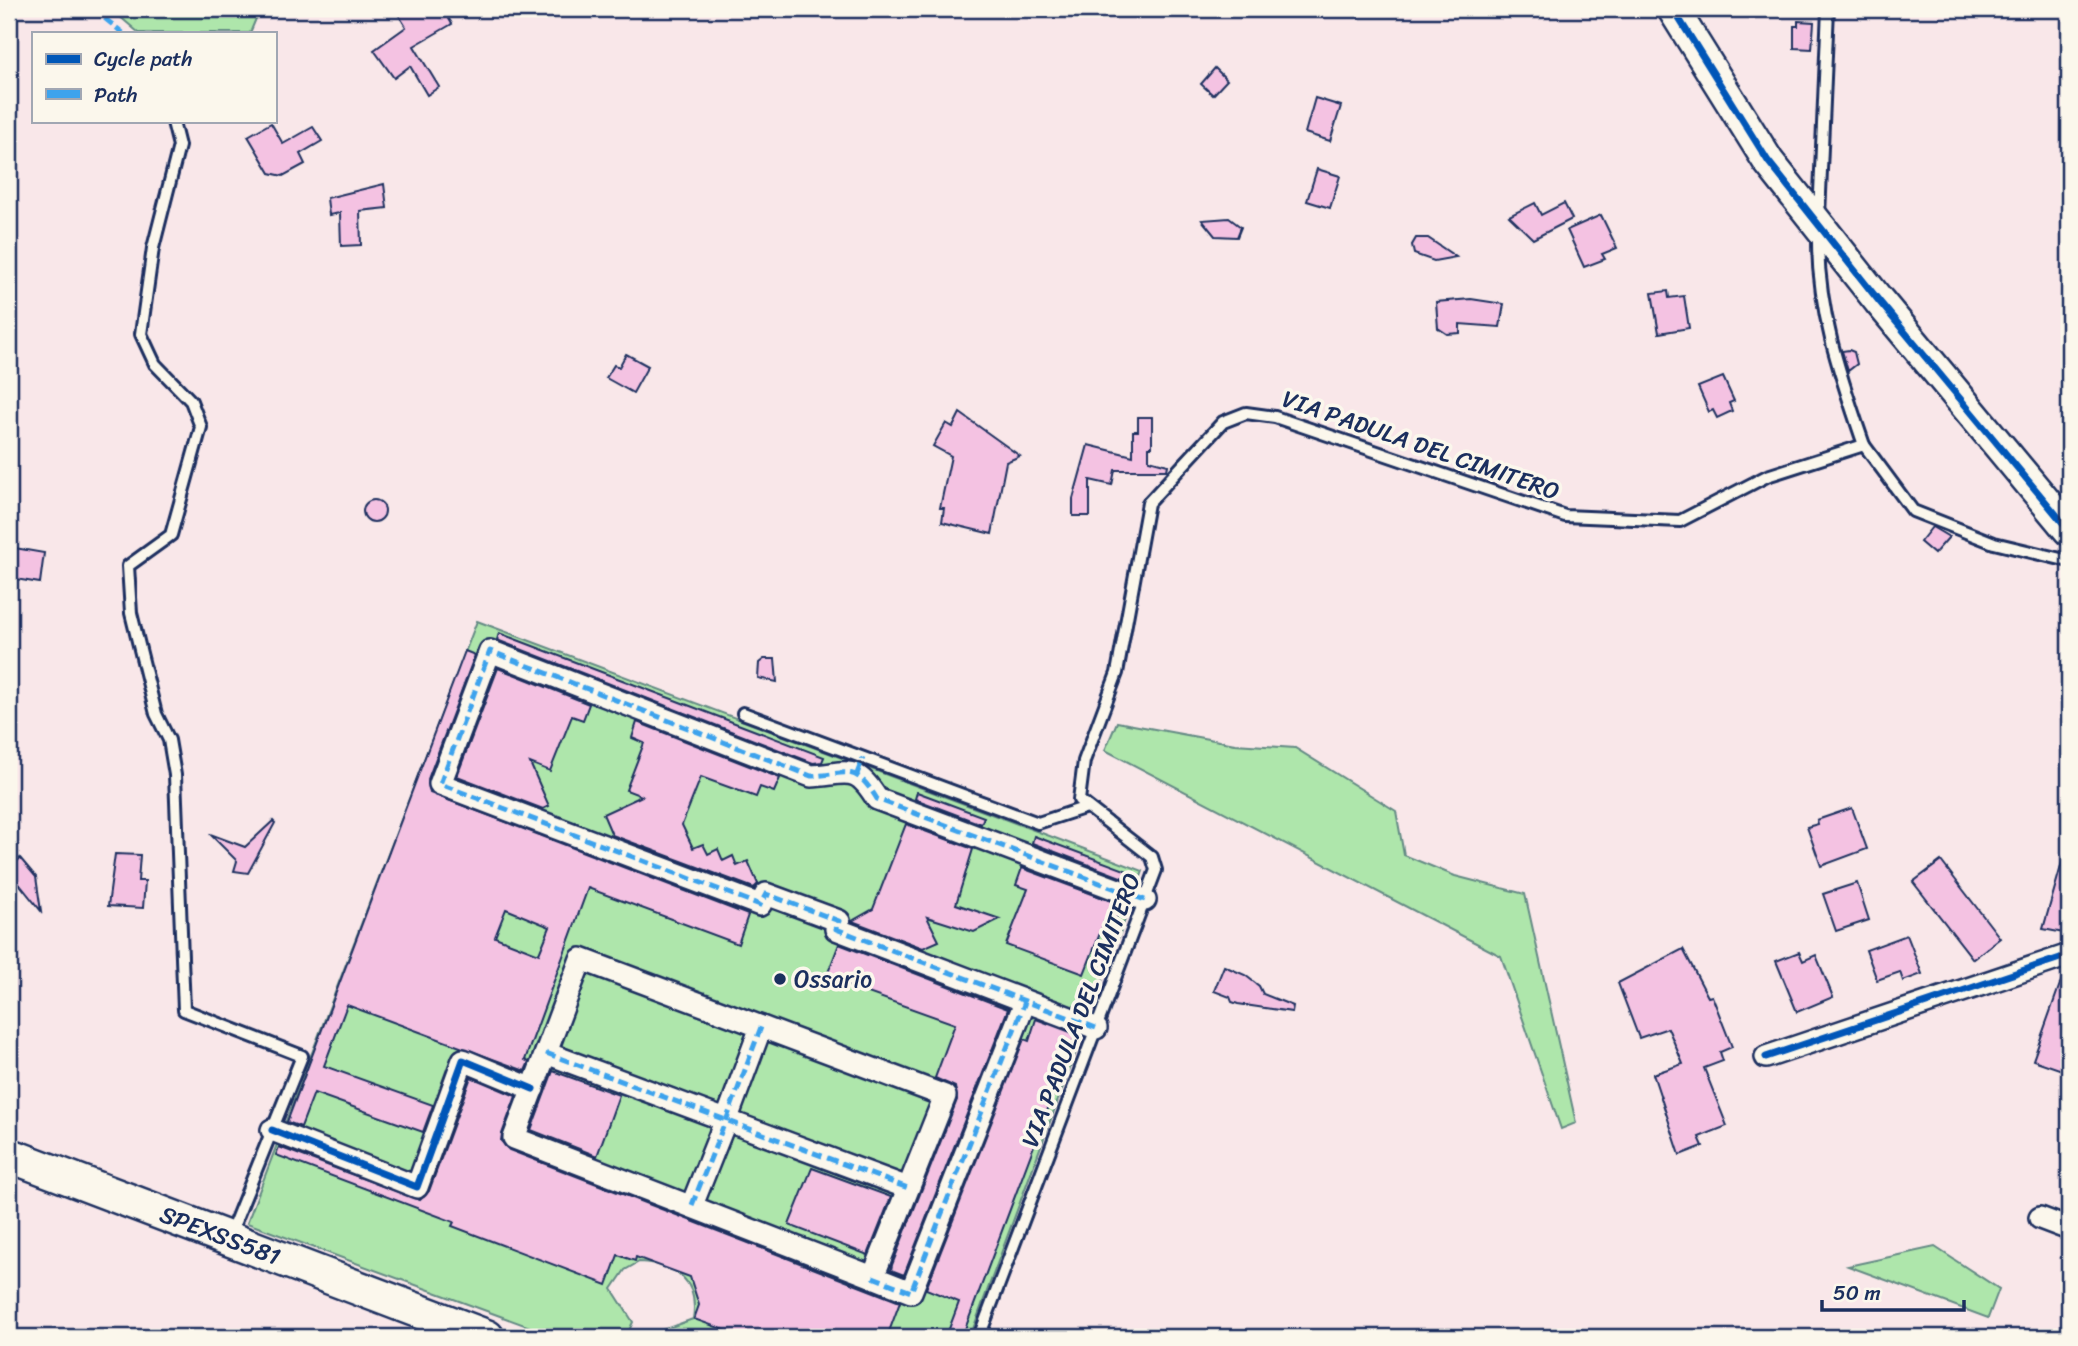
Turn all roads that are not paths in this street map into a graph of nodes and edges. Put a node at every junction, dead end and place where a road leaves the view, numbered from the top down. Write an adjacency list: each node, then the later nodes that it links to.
1 (1672, 9): 4 (street)
2 (1828, 9): 4 (lane)
3 (173, 122): 20 (lane)
4 (1818, 224): 5 (lane); 6 (street)
5 (1864, 444): 7 (lane); 10 (lane, VIA PADULA DEL CIMITERO)
6 (2069, 530)
7 (2069, 561)
8 (743, 713): 9 (lane)
9 (860, 766): 10 (lane); 11 (street); 13 (street)
10 (1087, 807): 11 (lane, VIA PADULA DEL CIMITERO)
11 (1145, 900): 15 (lane, VIA PADULA DEL CIMITERO)
12 (2069, 955): 17 (street)
13 (1025, 1002): 15 (street); 27 (street)
14 (761, 1027): 16 (street); 19 (street); 22 (street)
15 (1096, 1028): 29 (lane, VIA PADULA DEL CIMITERO)
16 (546, 1053): 18 (street); 19 (street)
17 (1766, 1057)
18 (533, 1088): 20 (street); 23 (street)
19 (725, 1124): 22 (street); 23 (street)
20 (272, 1130): 26 (lane)
21 (9, 1155): 26 (main road, SPEXSS581)
22 (908, 1188): 27 (street)
23 (692, 1205): 27 (street)
24 (2040, 1219): 25 (street)
25 (2069, 1229)
26 (228, 1239): 28 (main road, SPEXSS581)
27 (873, 1278)
28 (487, 1337)
29 (979, 1337)

